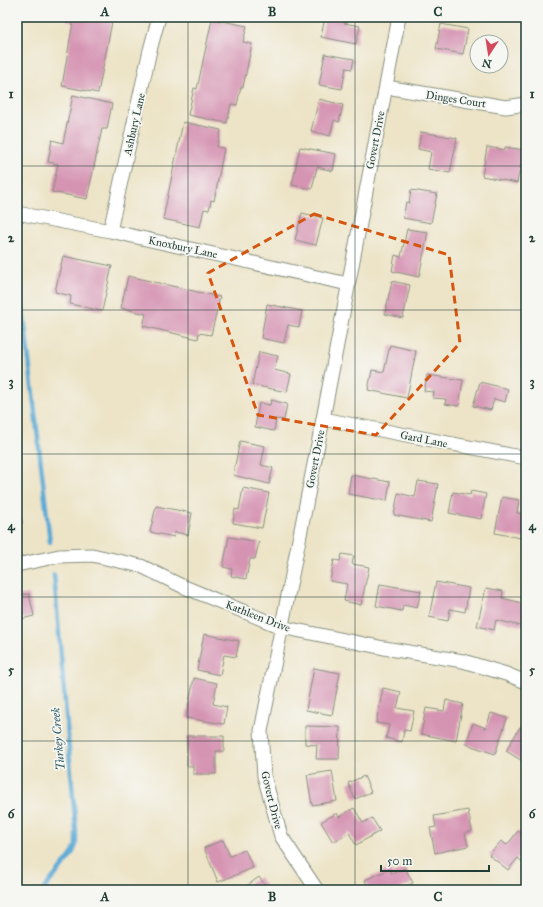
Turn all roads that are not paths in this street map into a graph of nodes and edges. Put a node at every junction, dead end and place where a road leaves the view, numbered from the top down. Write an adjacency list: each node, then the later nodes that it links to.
1 (159, 17): 6 (street, Ashbury Lane)
2 (399, 17): 3 (street, Govert Drive)
3 (386, 87): 4 (street, Dinges Court); 7 (street, Govert Drive)
4 (526, 104)
5 (17, 213): 6 (street, Knoxbury Lane)
6 (110, 231): 7 (street, Knoxbury Lane)
7 (348, 284): 8 (street, Govert Drive)
8 (323, 419): 9 (street, Gard Lane); 11 (street, Govert Drive)
9 (526, 458)
10 (17, 566): 11 (street, Kathleen Drive)
11 (281, 627): 12 (street, Kathleen Drive); 13 (street, Govert Drive)
12 (526, 682)
13 (317, 890)

